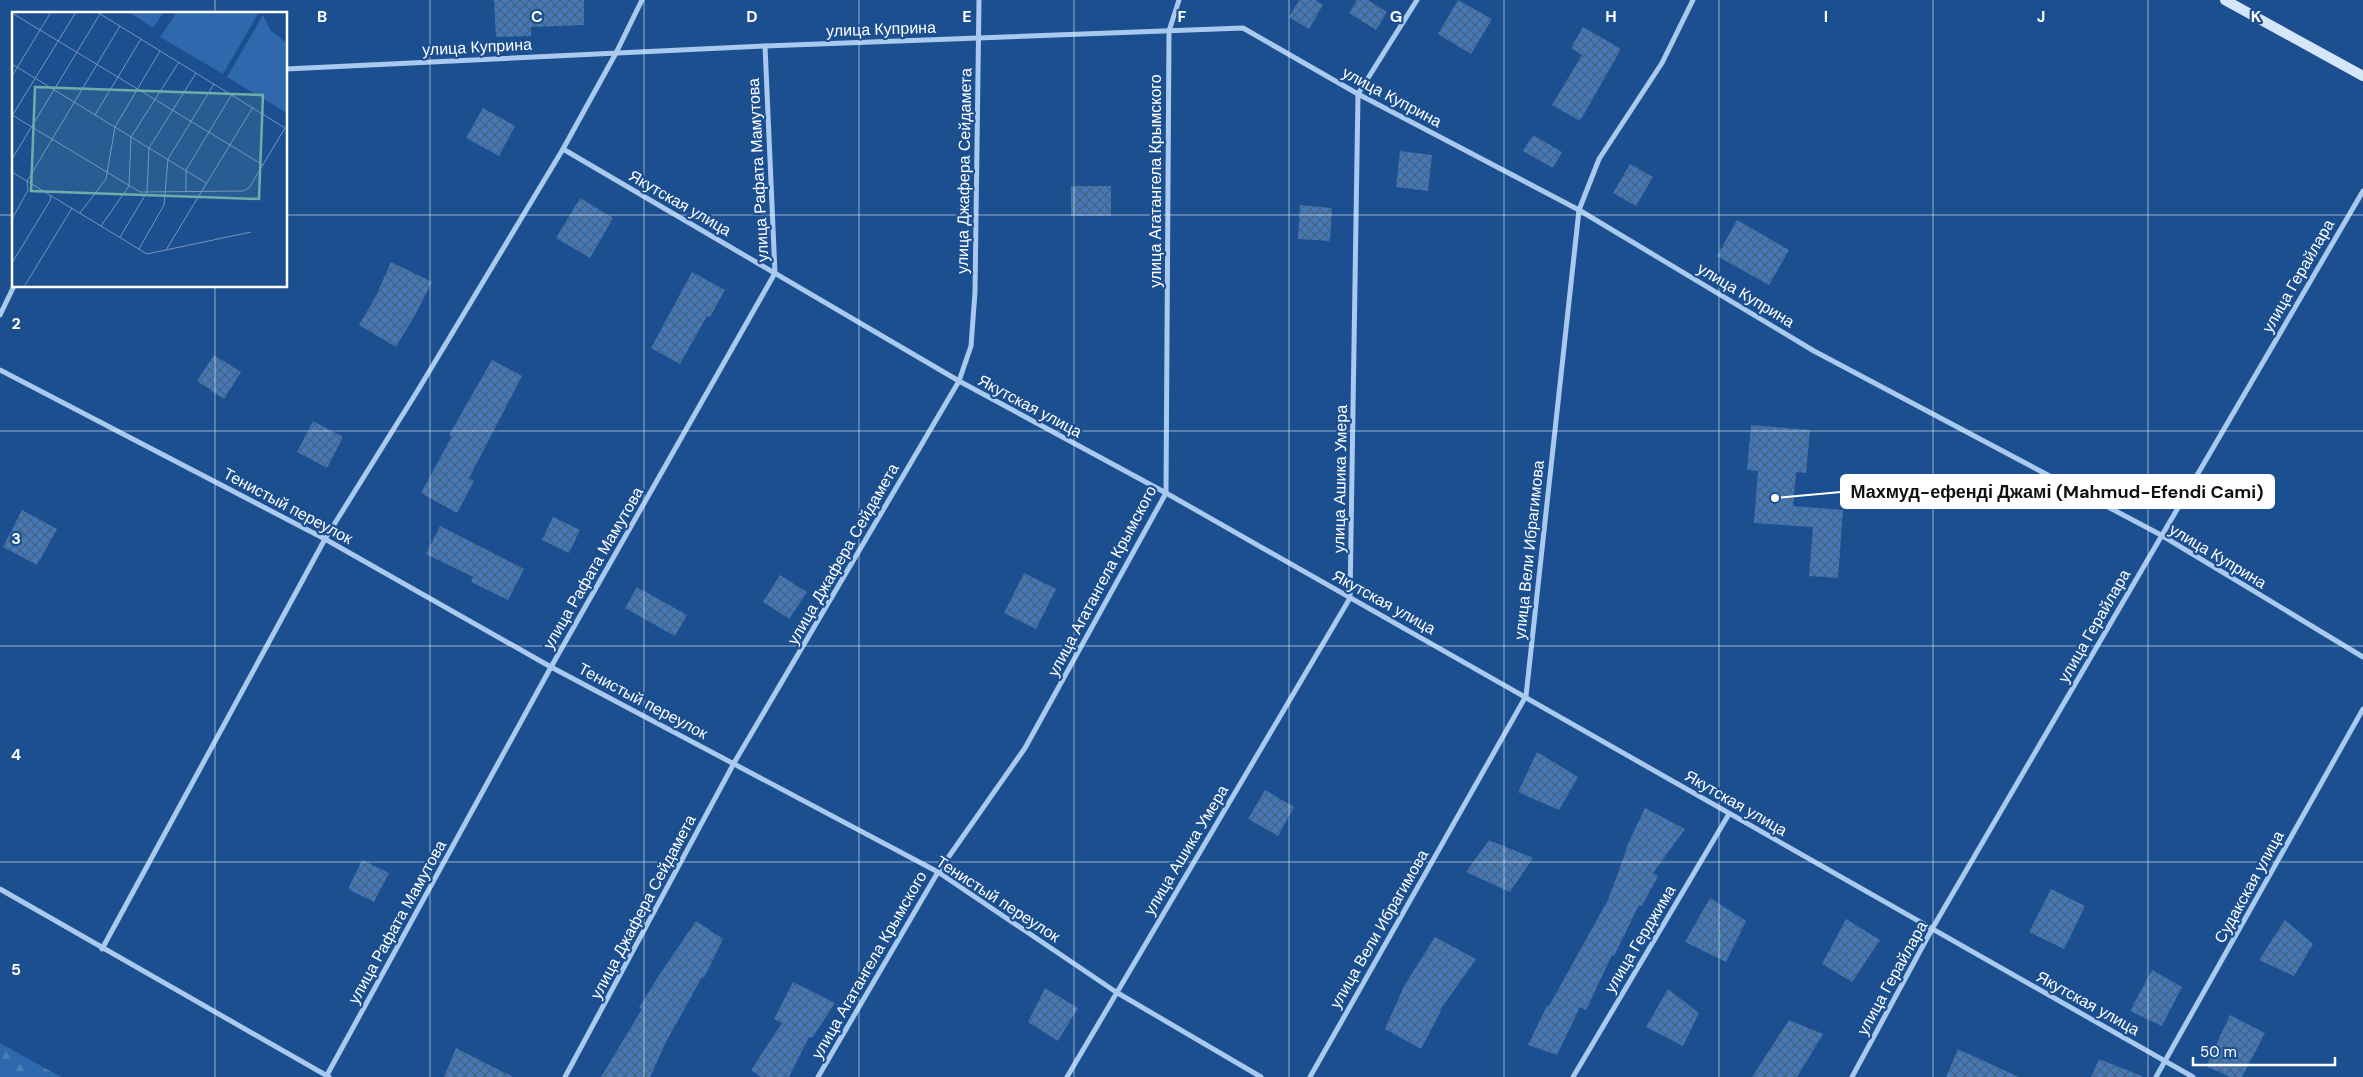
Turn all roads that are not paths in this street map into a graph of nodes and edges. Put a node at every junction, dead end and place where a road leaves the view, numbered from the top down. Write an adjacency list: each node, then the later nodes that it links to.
1 (642, 0): 10 (street)
2 (979, 0): 8 (street, улица Джафера Сейдамета)
3 (1179, 0): 7 (street, улица Агатангела Крымского)
4 (1417, 0): 13 (street)
5 (1693, 0): 16 (street, улица Вели Ибрагимова)
6 (2225, 0): 12 (street)
7 (1169, 31): 8 (street, улица Куприна); 13 (street, улица Куприна); 22 (street, улица Агатангела Крымского)
8 (978, 38): 9 (street, улица Куприна); 21 (street, улица Джафера Сейдамета)
9 (765, 46): 10 (street, улица Куприна); 17 (street, улица Рафата Мамутова)
10 (616, 53): 11 (street, улица Куприна); 14 (street)
11 (288, 69)
12 (2363, 76)
13 (1358, 94): 16 (street, улица Куприна); 25 (street, улица Ашика Умера)
14 (563, 149): 17 (street, Якутская улица); 24 (street)
15 (2363, 191): 23 (street, улица Герайлара)
16 (1579, 210): 23 (street, улица Куприна); 28 (street, улица Вели Ибрагимова)
17 (775, 273): 21 (street, Якутская улица); 27 (street, улица Рафата Мамутова)
18 (13, 288): 19 (street)
19 (0, 315)
20 (0, 370): 24 (street, Тенистый переулок)
21 (958, 382): 22 (street, Якутская улица); 30 (street, улица Джафера Сейдамета)
22 (1166, 493): 25 (street, Якутская улица); 32 (street, улица Агатангела Крымского)
23 (2161, 535): 26 (street, улица Куприна); 34 (street, улица Герайлара)
24 (325, 539): 27 (street, Тенистый переулок); 35 (street)
25 (1350, 598): 28 (street, Якутская улица); 36 (street, улица Ашика Умера)
26 (2363, 657)
27 (551, 667): 30 (street, Тенистый переулок); 38 (street, улица Рафата Мамутова)
28 (1526, 696): 31 (street, Якутская улица); 43 (street, улица Вели Ибрагимова)
29 (2363, 709): 37 (street, Судакская улица)
30 (734, 763): 32 (street, Тенистый переулок); 39 (street, улица Джафера Сейдамета)
31 (1729, 814): 34 (street, Якутская улица); 44 (street, улица Герджима)
32 (938, 872): 36 (street, Тенистый переулок); 40 (street, улица Агатангела Крымского)
33 (0, 889): 35 (street)
34 (1932, 929): 37 (street, Якутская улица); 45 (street, улица Герайлара)
35 (102, 949): 38 (street)
36 (1116, 992): 41 (street, улица Ашика Умера); 42 (street, Тенистый переулок)
37 (2165, 1061): 46 (street, Судакская улица); 47 (street, Якутская улица)
38 (328, 1076)
39 (565, 1077)
40 (818, 1077)
41 (1067, 1077)
42 (1261, 1077)
43 (1310, 1077)
44 (1573, 1077)
45 (1852, 1077)
46 (2156, 1077)
47 (2193, 1077)

